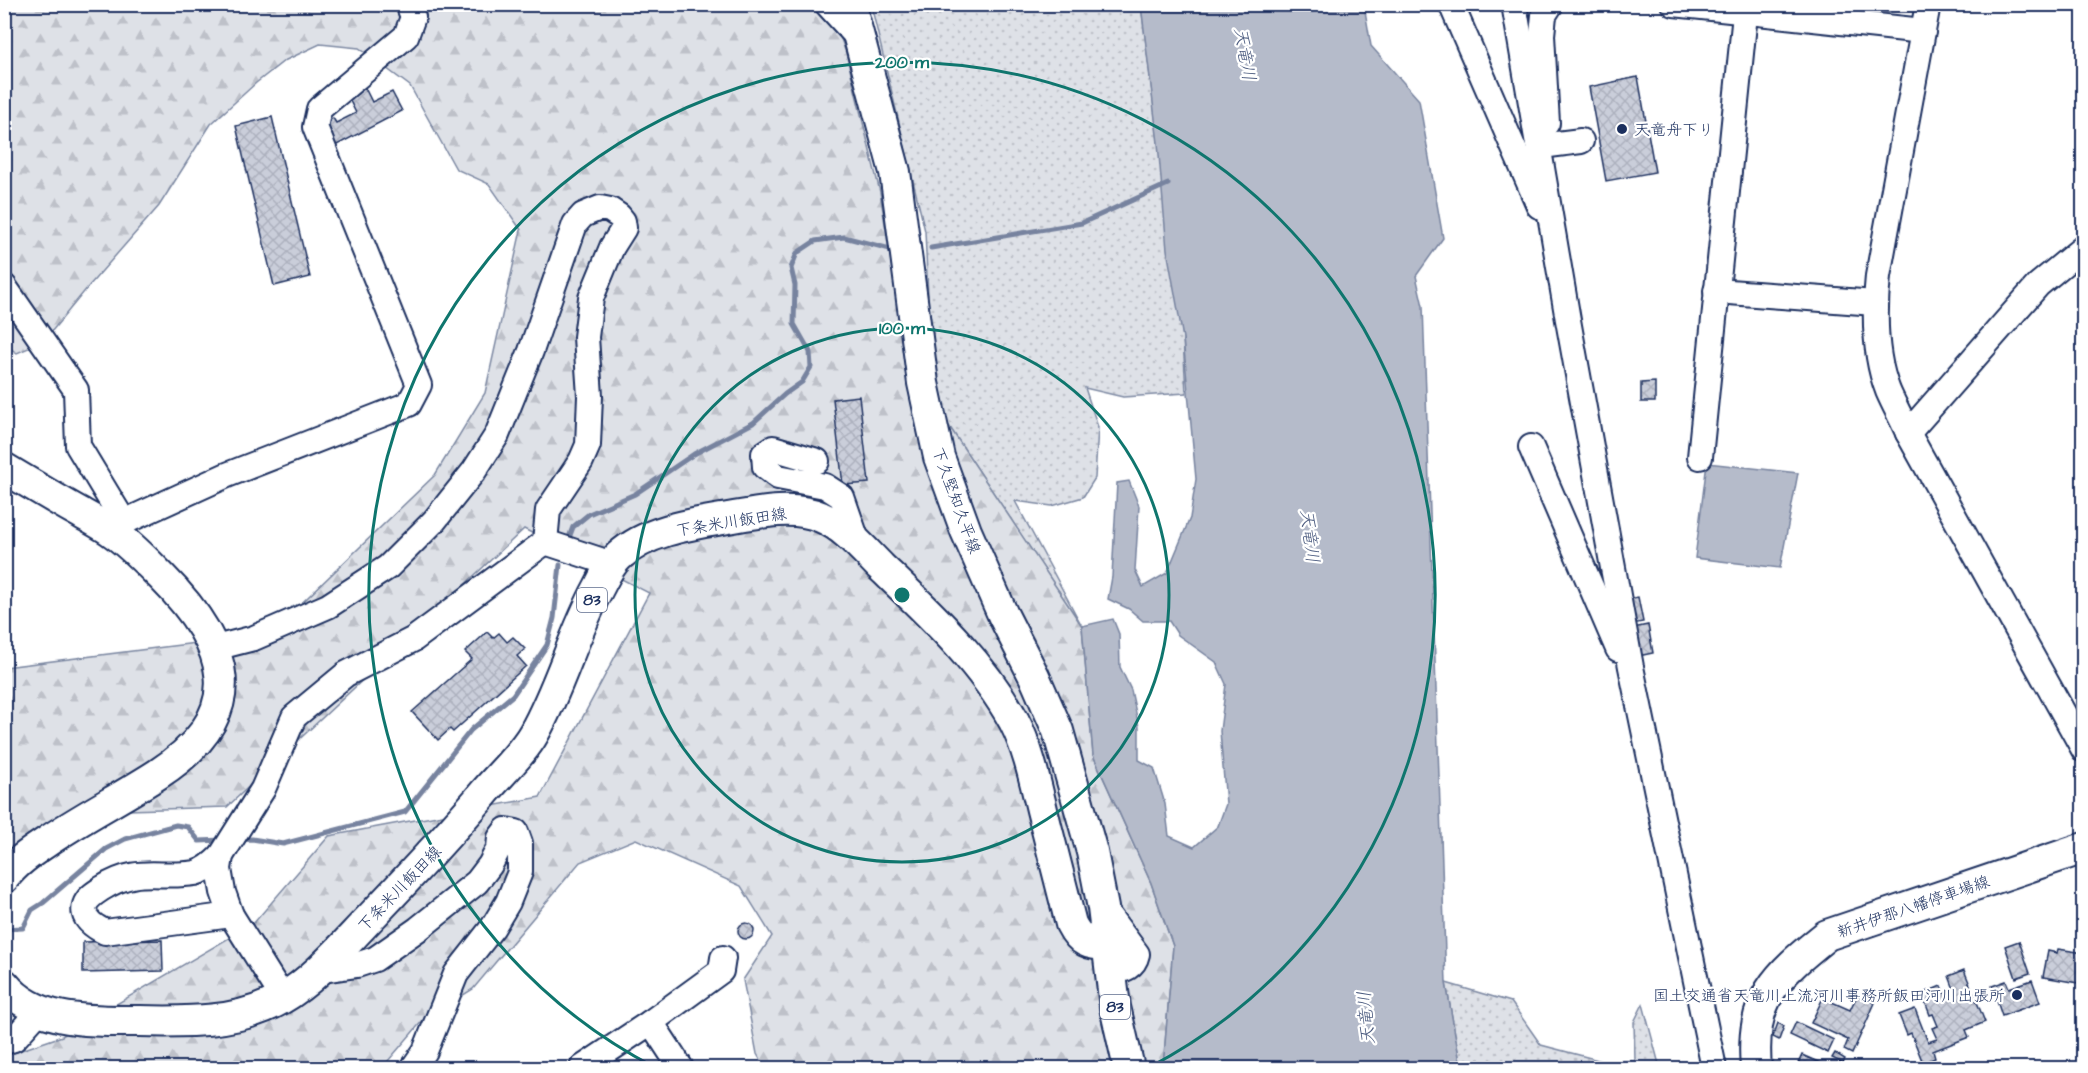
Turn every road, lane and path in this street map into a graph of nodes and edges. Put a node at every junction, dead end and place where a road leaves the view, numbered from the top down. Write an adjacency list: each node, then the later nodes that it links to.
1 (408, 4): 25 (street)
2 (827, 4): 11 (street)
3 (850, 4): 11 (main road, 下久堅知久平線)
4 (1451, 4): 15 (street)
5 (1514, 4): 14 (street)
6 (1551, 4): 13 (street)
7 (1674, 4): 9 (street)
8 (1928, 4): 10 (street)
9 (1746, 8): 10 (street); 18 (street)
10 (1923, 31): 19 (street)
11 (860, 41): 37 (main road, 下久堅知久平線)
12 (1581, 141): 13 (street)
13 (1549, 146): 14 (street)
14 (1549, 209): 15 (street)
15 (1554, 241): 30 (street)
16 (2084, 247): 20 (street)
17 (4, 286): 25 (street)
18 (1716, 291): 19 (street); 22 (street)
19 (1875, 303): 20 (street)
20 (1908, 433): 31 (street)
21 (1531, 447): 30 (street)
22 (1700, 457)
23 (817, 461): 27 (street)
24 (4, 468): 25 (main road)
25 (119, 528): 29 (main road)
26 (545, 542): 28 (street); 29 (street); 33 (street)
27 (860, 546): 28 (main road, 下条米川飯田線 / 83); 37 (main road, 下条米川飯田線 / 83)
28 (612, 564): 38 (main road, 下条米川飯田線 / 83)
29 (214, 648): 34 (main road)
30 (1631, 667): 48 (street)
31 (2084, 750)
32 (2084, 849): 49 (main road, 新井伊那八幡停車場線)
33 (223, 853): 35 (street); 35 (street)
34 (4, 878)
35 (231, 915): 40 (street)
36 (723, 958): 42 (street)
37 (1109, 959): 47 (main road, 83)
38 (316, 971): 40 (main road, 下条米川飯田線 / 83); 44 (street)
39 (4, 984): 41 (main road, 下条米川飯田線 / 83)
40 (283, 998): 41 (main road, 下条米川飯田線 / 83)
41 (40, 1010): 43 (street)
42 (651, 1022): 45 (street); 46 (street)
43 (4, 1042)
44 (413, 1068)
45 (582, 1068)
46 (681, 1068)
47 (1129, 1068)
48 (1714, 1068)
49 (1756, 1068)

